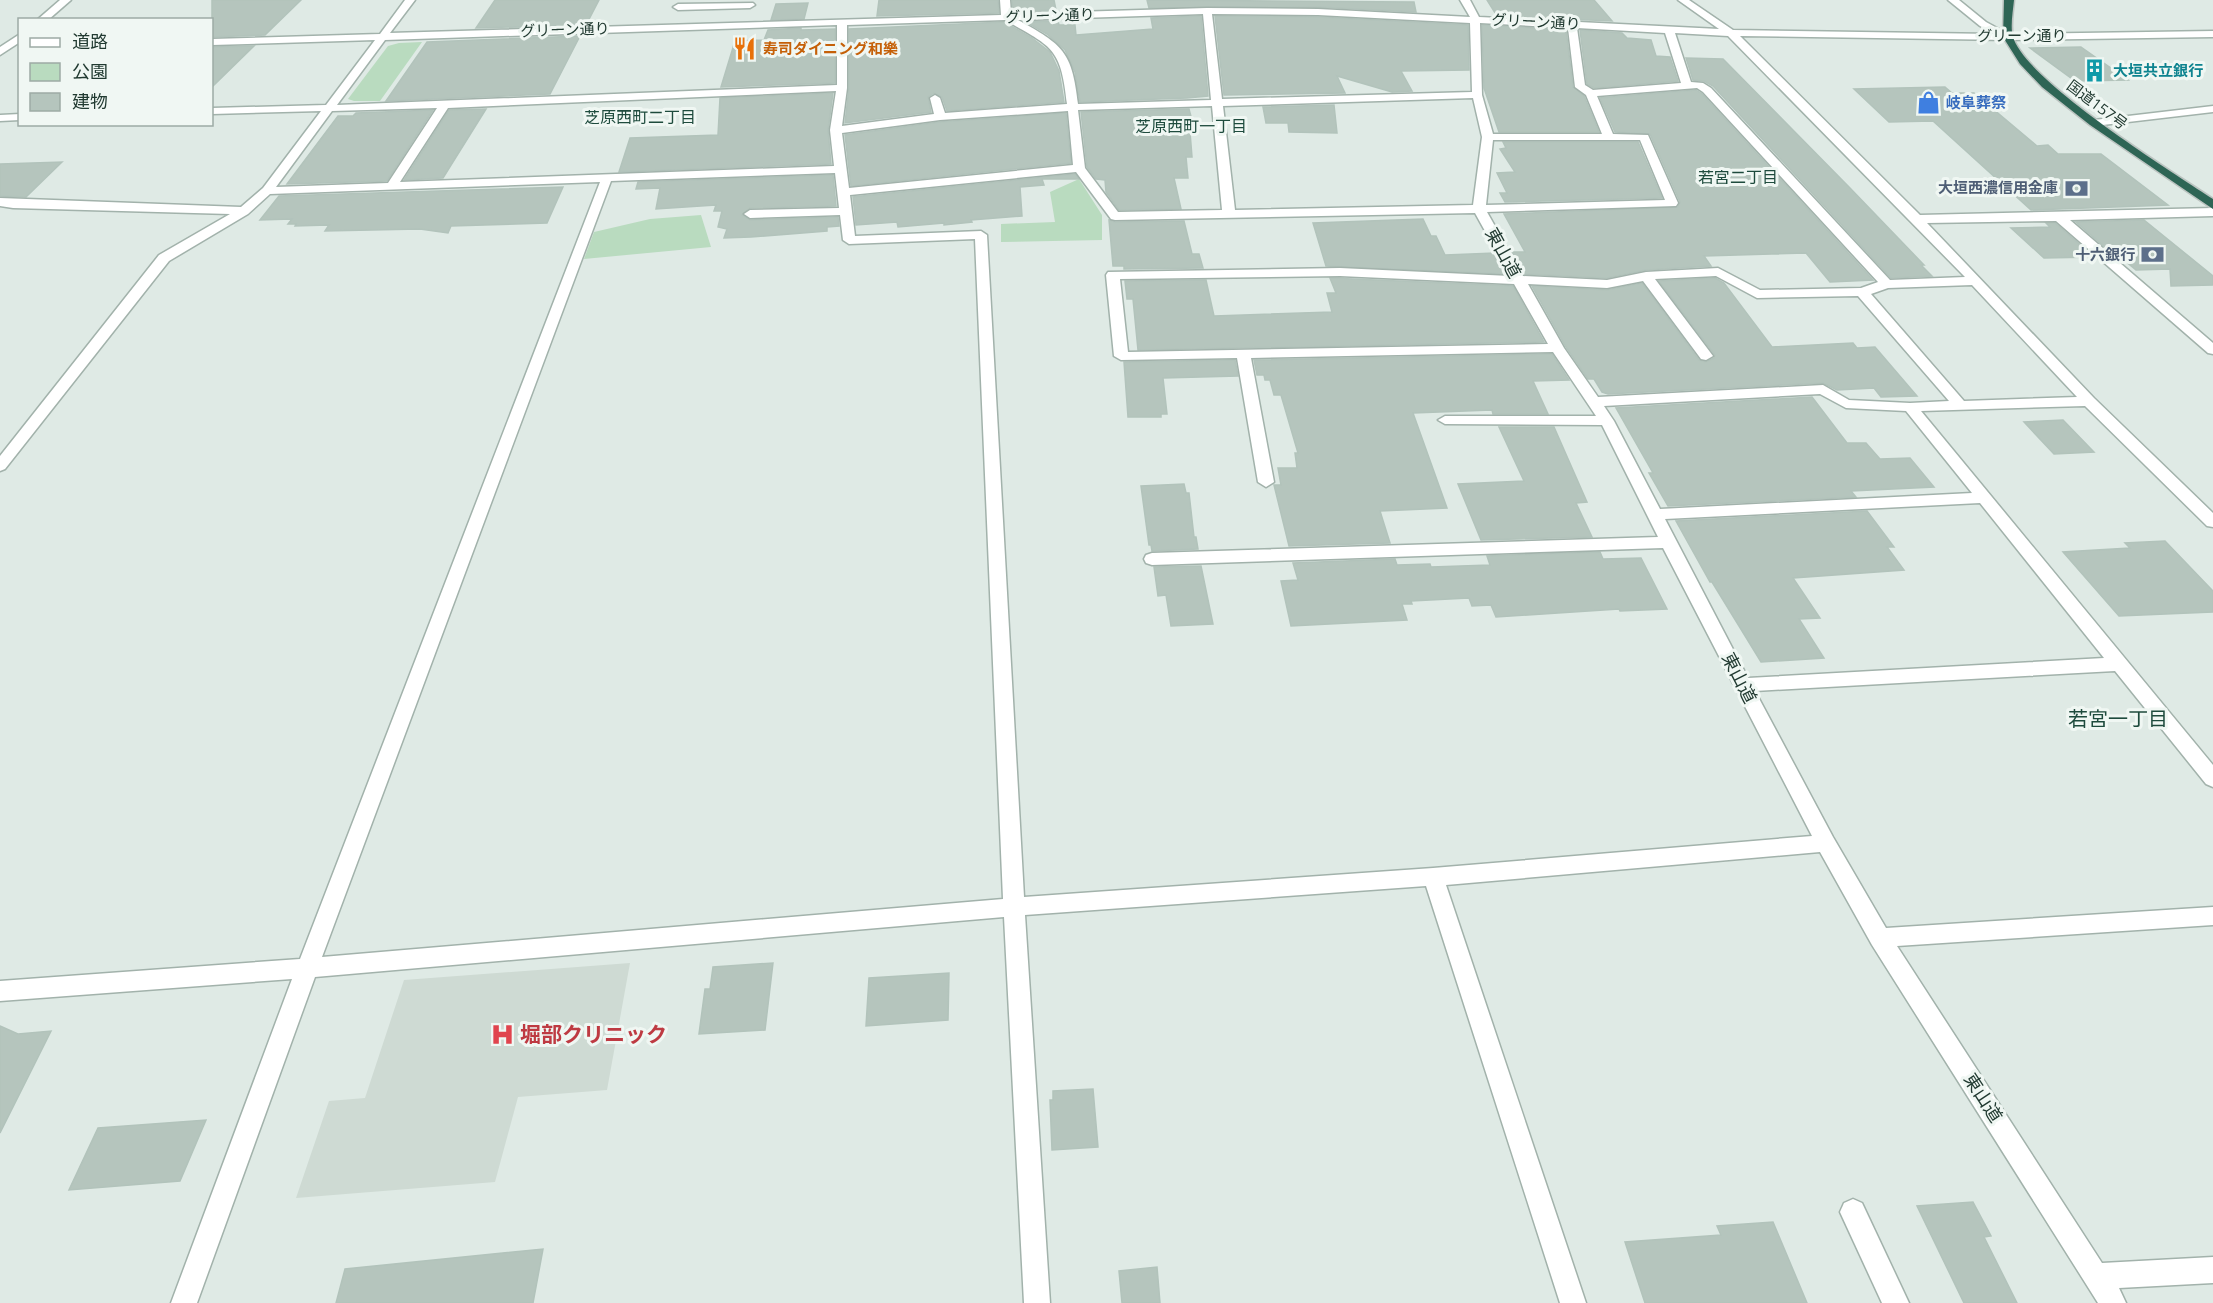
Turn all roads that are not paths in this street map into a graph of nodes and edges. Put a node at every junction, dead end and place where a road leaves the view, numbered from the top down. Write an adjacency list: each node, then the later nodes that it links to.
1 (66, 0): 12 (street)
2 (410, 0): 20 (street)
3 (1005, 0): 11 (street)
4 (1465, 0): 13 (street)
5 (1683, 0): 18 (street)
6 (1953, 0): 21 (street)
7 (2009, 0): 21 (highway)
8 (750, 2): 9 (street); 16 (street)
9 (678, 7)
10 (1207, 11): 11 (street, グリーン通り); 13 (street, グリーン通り); 31 (street)
11 (1006, 17): 14 (street, グリーン通り); 34 (street)
12 (44, 18)
13 (1475, 18): 15 (street, グリーン通り); 29 (street, 東山道)
14 (842, 22): 16 (street, グリーン通り); 27 (street)
15 (1572, 24): 17 (street, グリーン通り); 28 (street)
16 (744, 25): 20 (street, グリーン通り)
17 (1669, 29): 18 (street, グリーン通り); 26 (street)
18 (1731, 33): 21 (street, グリーン通り); 59 (street)
19 (2213, 34): 21 (street, グリーン通り)
20 (383, 36): 23 (street, グリーン通り); 33 (street)
21 (2008, 37): 40 (highway, 国道157号)
22 (18, 38): 25 (street)
23 (213, 42)
24 (18, 48): 25 (street)
25 (1, 50)
26 (1687, 86): 28 (street); 63 (street)
27 (842, 88): 32 (street); 41 (street)
28 (1591, 93): 43 (street)
29 (1477, 95): 31 (street); 42 (street, 東山道)
30 (935, 98): 38 (street)
31 (1216, 102): 34 (street); 57 (street)
32 (445, 105): 33 (street); 47 (street)
33 (330, 106): 36 (street); 48 (street)
34 (1074, 107): 38 (street); 44 (street)
35 (2213, 109): 40 (street)
36 (213, 111)
37 (18, 117): 39 (street)
38 (940, 117): 41 (street)
39 (0, 118)
40 (2094, 123): 51 (highway, 国道157号)
41 (836, 130): 45 (street)
42 (1488, 137): 43 (street); 52 (street, 東山道)
43 (1609, 137): 52 (street)
44 (1079, 168): 49 (street); 57 (street)
45 (839, 169): 47 (street); 49 (street)
46 (606, 182): 90 (street)
47 (391, 187): 48 (street)
48 (267, 191): 53 (street)
49 (842, 192): 54 (street)
50 (0, 202): 53 (street)
51 (2213, 205)
52 (1479, 209): 57 (street); 61 (street, 東山道)
53 (244, 211): 75 (street)
54 (845, 211): 56 (street); 87 (street)
55 (2213, 212): 58 (street)
56 (750, 214)
57 (1229, 215)
58 (2059, 217): 59 (street); 66 (street)
59 (1917, 219): 62 (street)
60 (1646, 276): 61 (street); 64 (street); 68 (street)
61 (1517, 278): 65 (street, 東山道); 67 (street)
62 (1976, 281): 63 (street); 69 (street)
63 (1887, 284): 64 (street)
64 (1862, 292): 71 (street)
65 (1557, 348): 67 (street); 70 (street, 東山道)
66 (2213, 350)
67 (1244, 354): 76 (street)
68 (1706, 356)
69 (2089, 401): 71 (street); 79 (street)
70 (1594, 402): 72 (street); 74 (street, 東山道)
71 (1960, 405): 72 (street)
72 (1910, 406): 77 (street)
73 (1446, 420): 74 (street)
74 (1607, 421): 78 (street, 東山道)
75 (0, 466)
76 (1266, 482)
77 (1982, 498): 78 (street); 82 (street)
78 (1657, 514): 80 (street, 東山道)
79 (2213, 522)
80 (1669, 542): 81 (street); 83 (street, 東山道)
81 (1152, 559)
82 (2119, 664): 83 (street); 84 (street)
83 (1742, 684): 85 (street, 東山道)
84 (2213, 779)
85 (1826, 843): 86 (street); 89 (street, 東山道)
86 (1433, 877): 87 (street); 97 (street)
87 (1014, 907): 90 (street); 96 (street)
88 (2213, 916): 89 (street)
89 (1880, 938): 94 (street, 東山道)
90 (308, 968): 91 (street); 95 (street)
91 (0, 992)
92 (1853, 1212): 98 (street)
93 (2213, 1270): 94 (street)
94 (2097, 1276): 99 (street, 東山道)
95 (184, 1303)
96 (1037, 1303)
97 (1573, 1303)
98 (1896, 1303)
99 (2113, 1303)

